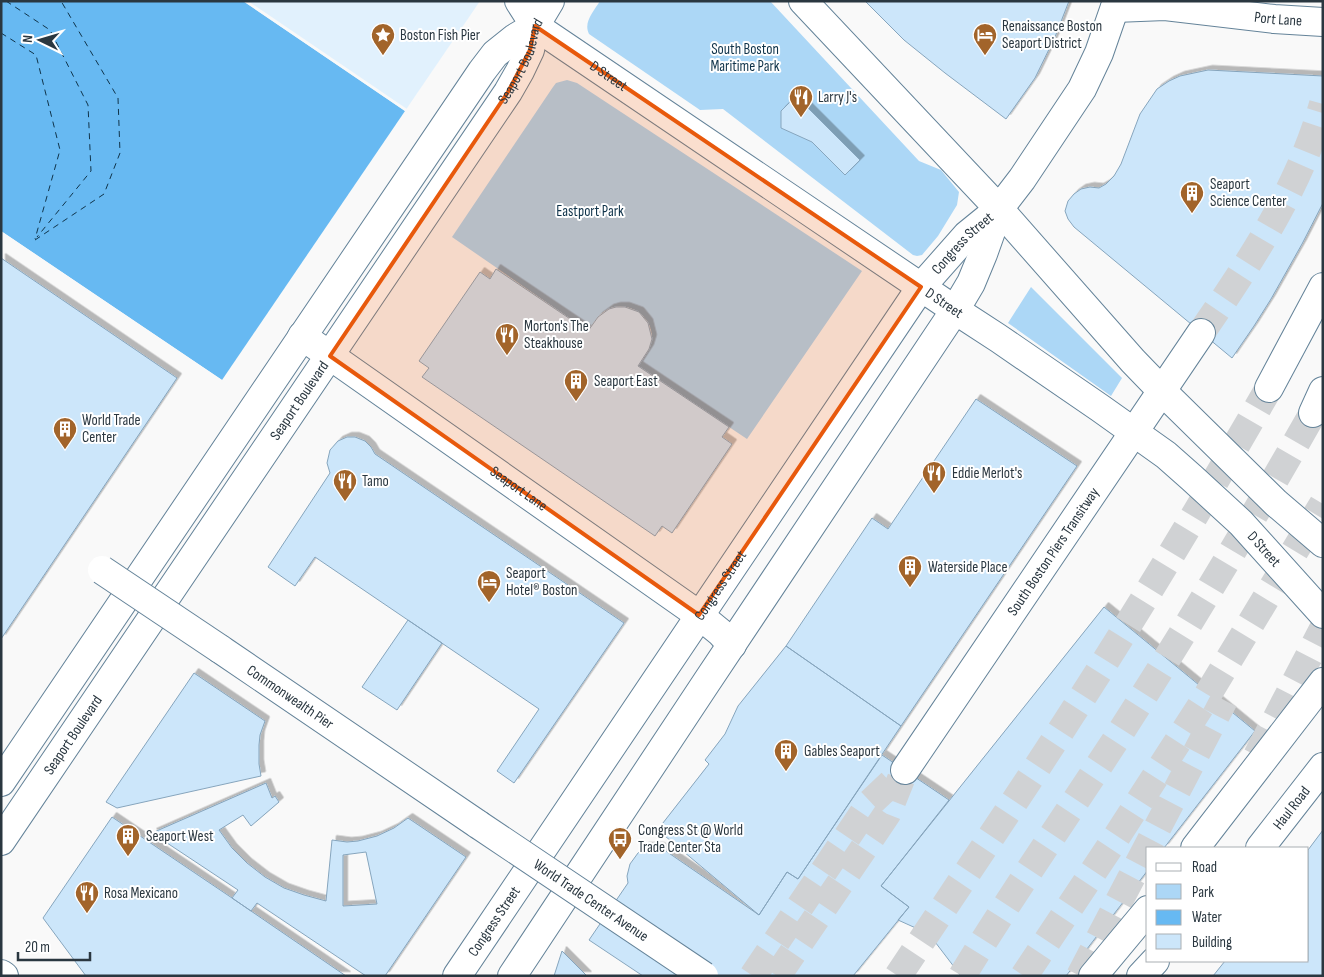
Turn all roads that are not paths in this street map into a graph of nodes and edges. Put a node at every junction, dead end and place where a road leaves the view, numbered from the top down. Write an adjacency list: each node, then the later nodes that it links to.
1 (519, 1): 6 (main road)
2 (550, 1): 6 (main road)
3 (803, 1): 7 (main road)
4 (1116, 5): 5 (main road, Port Lane); 7 (main road, Congress Street)
5 (1323, 22)
6 (535, 26): 8 (main road, D Street); 12 (main road, Seaport Boulevard); 13 (main road, Seaport Boulevard)
7 (999, 209): 8 (main road, Congress Street); 10 (main road, Congress Street); 15 (main road)
8 (921, 287): 10 (main road, D Street); 20 (main road, Congress Street)
9 (1323, 287): 14 (main road)
10 (955, 310): 16 (main road, D Street); 21 (main road, Congress Street)
11 (1201, 334): 15 (main road, South Boston Piers Transitway)
12 (302, 336): 13 (main road, Seaport Lane); 25 (main road, Seaport Boulevard)
13 (330, 356): 20 (main road, Seaport Lane); 27 (main road, Seaport Boulevard)
14 (1269, 388)
15 (1162, 391): 16 (main road, South Boston Piers Transitway); 17 (main road)
16 (1135, 432): 19 (main road, D Street); 24 (main road, South Boston Piers Transitway)
17 (1323, 543)
18 (102, 570): 26 (main road, Commonwealth Pier, bridge)
19 (1323, 614)
20 (700, 615): 21 (main road, Seaport Lane); 33 (main road, Congress Street)
21 (732, 645): 34 (main road, Congress Street)
22 (1323, 682): 28 (main road)
23 (1323, 767): 29 (main road, Haul Road)
24 (904, 770)
25 (1, 782)
26 (479, 825): 35 (main road, World Trade Center Avenue, bridge)
27 (1, 841)
28 (1196, 847)
29 (1261, 847)
30 (1146, 912): 36 (main road)
31 (1154, 962): 37 (main road)
32 (1176, 962): 38 (main road)
33 (457, 976)
34 (512, 976)
35 (704, 976)
36 (1093, 976)
37 (1141, 976)
38 (1166, 976)

